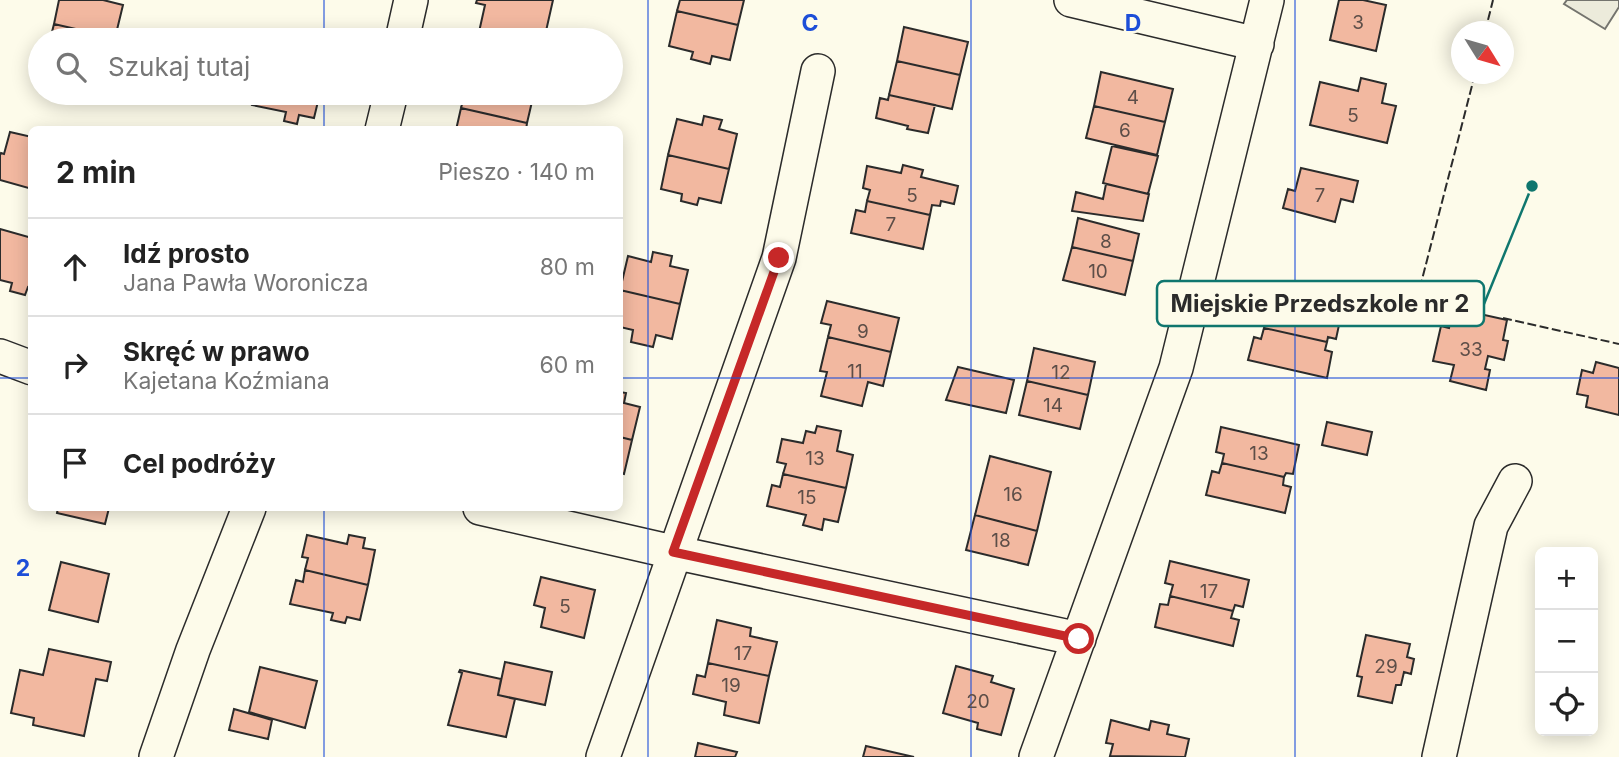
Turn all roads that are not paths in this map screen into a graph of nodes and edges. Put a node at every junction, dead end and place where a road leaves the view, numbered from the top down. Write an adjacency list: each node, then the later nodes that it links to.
1 (411, 0): 4 (street)
2 (1071, 0): 5 (street)
3 (1267, 0): 5 (street)
4 (405, 28)
5 (1257, 44): 15 (street)
6 (818, 71): 14 (street)
7 (388, 105): 8 (street)
8 (383, 126)
9 (0, 356): 10 (street)
10 (28, 366)
11 (1515, 481): 19 (street)
12 (248, 511): 16 (street)
13 (493, 511): 14 (street)
14 (673, 552): 15 (street); 17 (street)
15 (1079, 639): 18 (street)
16 (156, 757)
17 (603, 757)
18 (1036, 757)
19 (1439, 757)

